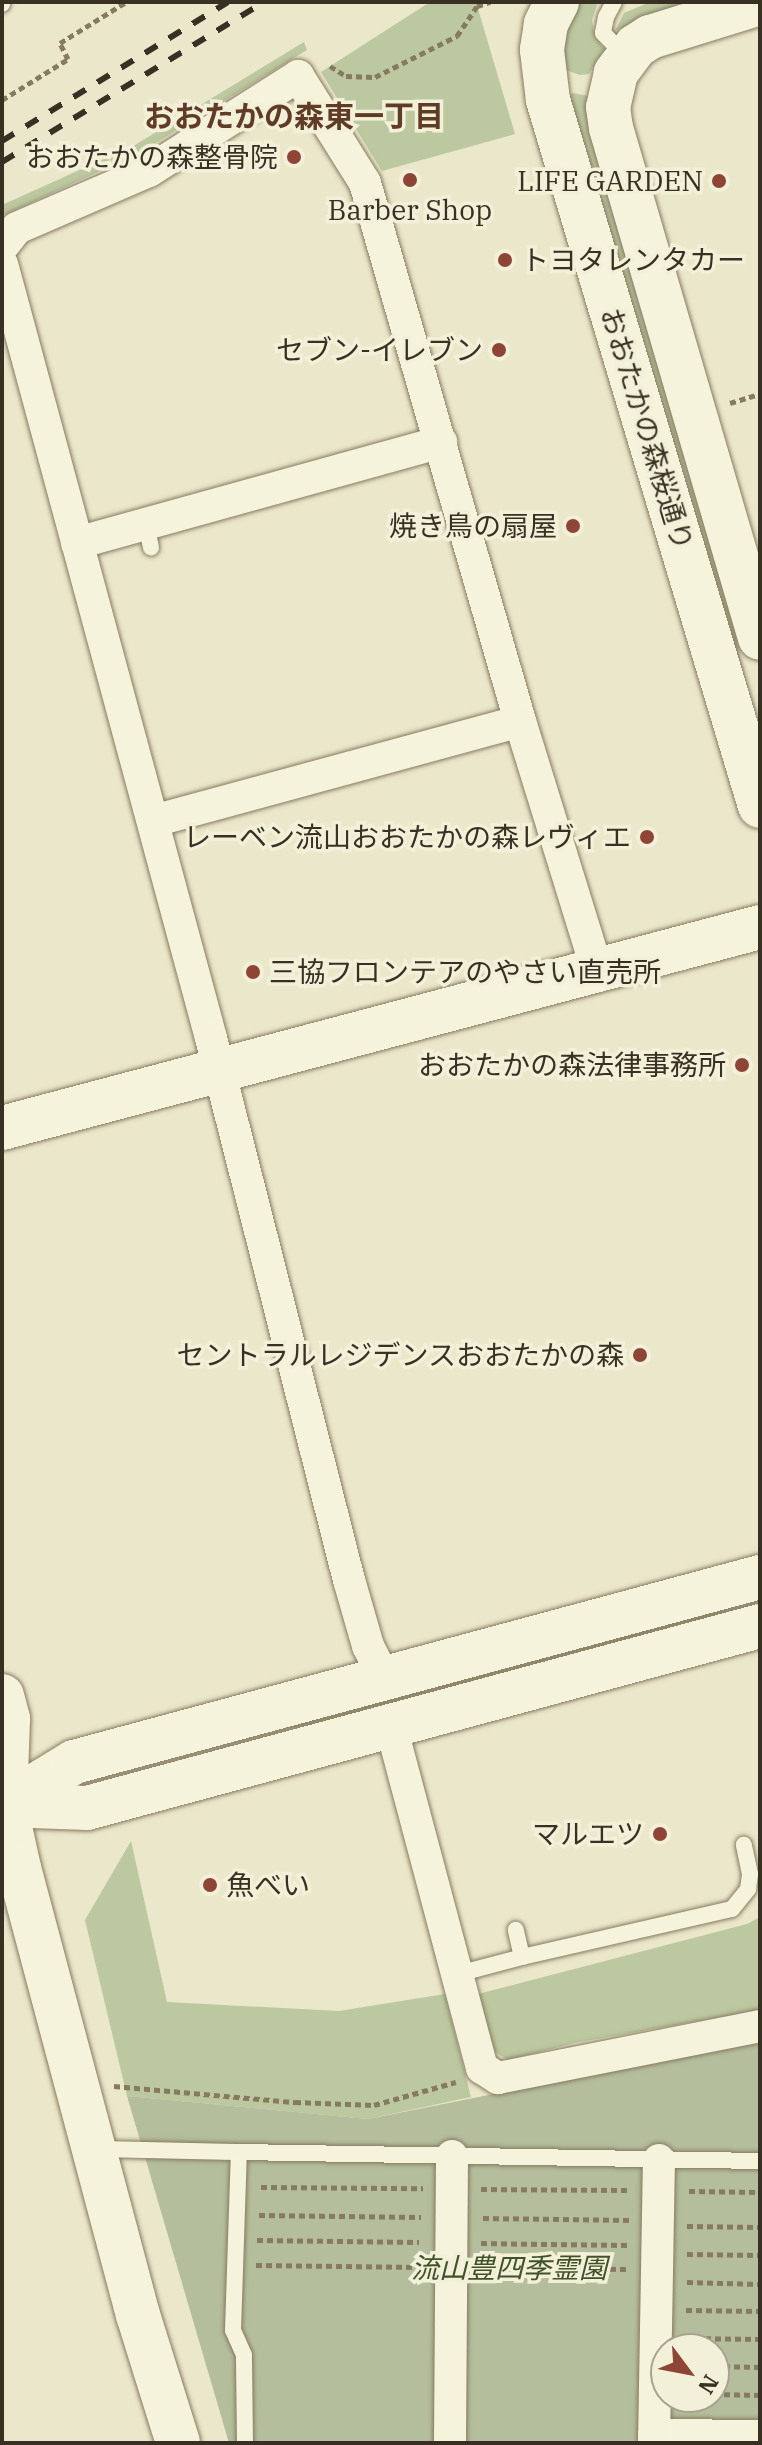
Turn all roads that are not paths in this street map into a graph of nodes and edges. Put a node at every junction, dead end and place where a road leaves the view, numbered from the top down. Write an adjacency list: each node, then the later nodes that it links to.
1 (557, 2): 4 (street)
2 (614, 2): 5 (lane)
3 (760, 3): 5 (street)
4 (542, 50): 5 (street); 12 (street, おおたかの森桜通り)
5 (620, 64): 10 (street, おおたかの森桜通り)
6 (2, 247): 8 (street)
7 (2, 264): 9 (street)
8 (441, 442): 9 (street); 11 (street)
9 (77, 543): 13 (street)
10 (760, 638)
11 (520, 721): 13 (street); 15 (street)
12 (760, 806)
13 (153, 821): 16 (street)
14 (760, 927): 15 (street)
15 (597, 969): 16 (street)
16 (218, 1069): 17 (street); 20 (street)
17 (2, 1128)
18 (760, 1577): 20 (street)
19 (760, 1626): 22 (street)
20 (385, 1679): 23 (street)
21 (2, 1696): 23 (street)
22 (391, 1726): 23 (street); 27 (street)
23 (3, 1803): 29 (street)
24 (744, 1845): 26 (lane)
25 (516, 1930): 26 (lane)
26 (522, 1957): 27 (lane)
27 (454, 1975): 28 (street)
28 (760, 2026)
29 (94, 2149): 30 (lane); 36 (street)
30 (239, 2152): 31 (lane); 37 (lane)
31 (452, 2156): 33 (lane); 38 (street)
32 (760, 2161): 33 (lane)
33 (658, 2176): 35 (street)
34 (760, 2436): 35 (street)
35 (654, 2439)
36 (178, 2443)
37 (245, 2443)
38 (450, 2443)

